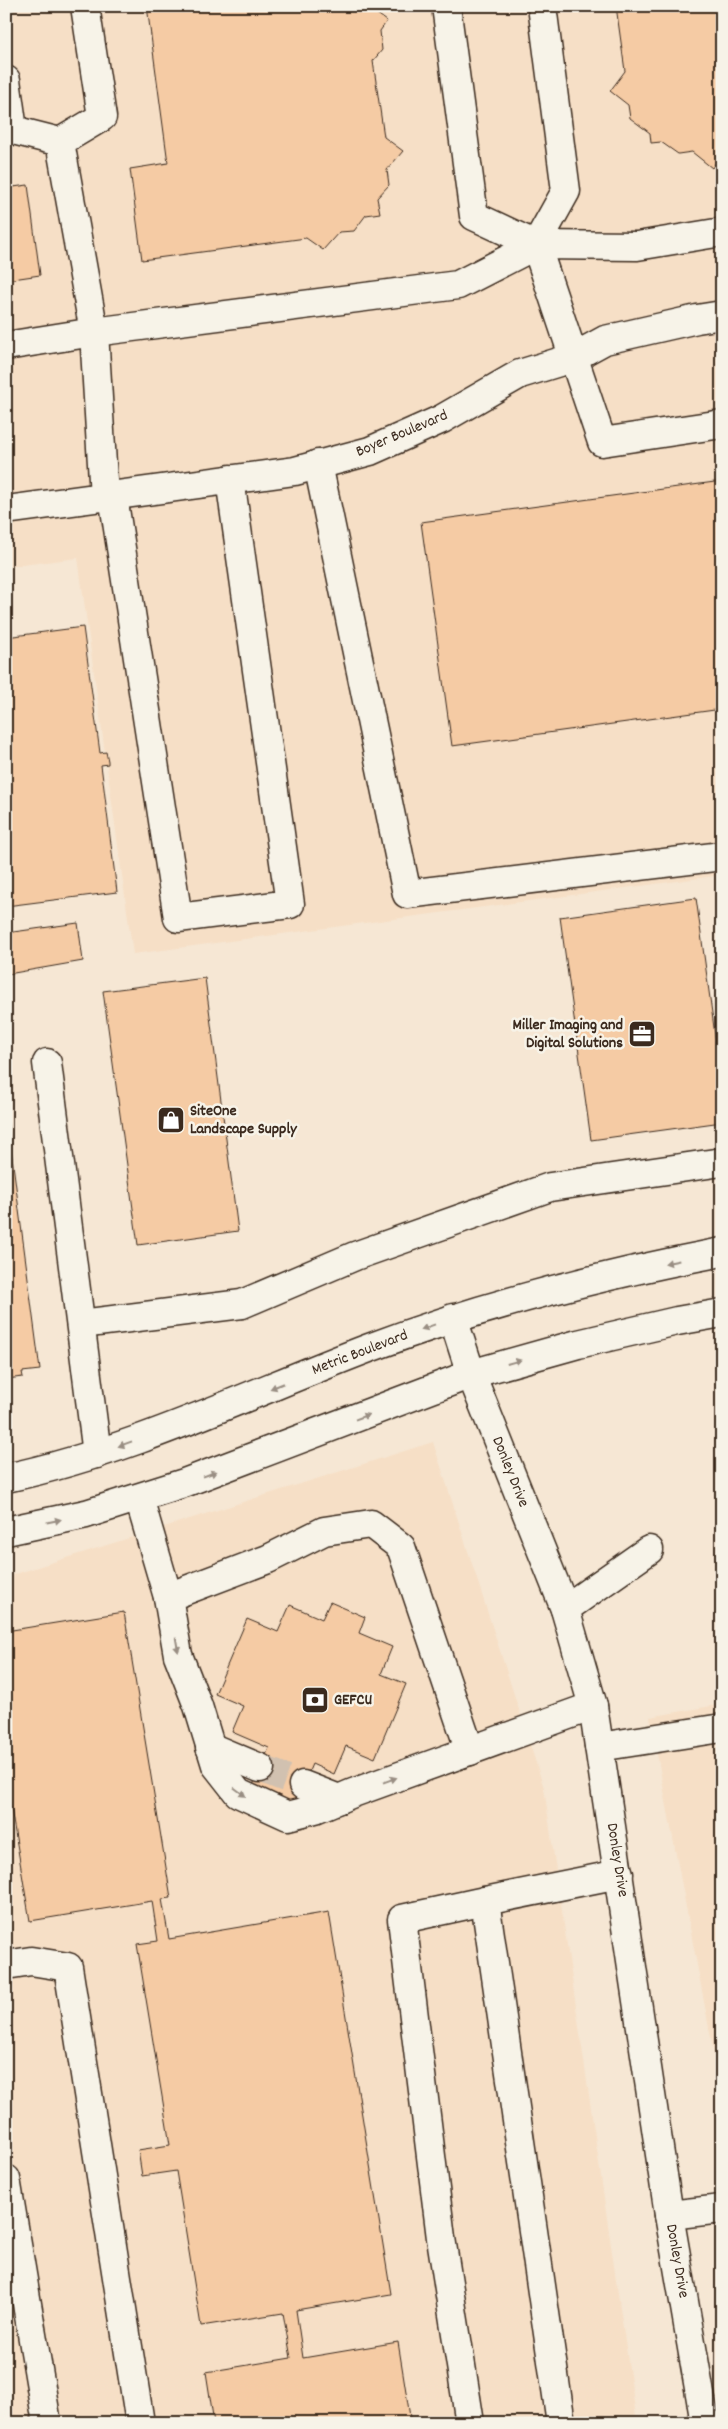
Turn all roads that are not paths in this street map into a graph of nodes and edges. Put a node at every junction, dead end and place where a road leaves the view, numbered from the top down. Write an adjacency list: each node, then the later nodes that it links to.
1 (85, 6): 5 (street)
2 (446, 6): 7 (street)
3 (542, 6): 7 (street)
4 (6, 80): 5 (street)
5 (60, 142): 9 (street)
6 (722, 232): 7 (street)
7 (536, 245): 9 (street); 11 (street)
8 (722, 315): 11 (street, Boyer Boulevard)
9 (94, 332): 10 (street); 15 (street)
10 (6, 346)
11 (572, 358): 12 (street); 13 (street, Boyer Boulevard)
12 (722, 424)
13 (318, 464): 14 (street, Boyer Boulevard); 17 (street)
14 (230, 479): 15 (street, Boyer Boulevard); 15 (street)
15 (108, 496): 16 (street, Boyer Boulevard)
16 (6, 510)
17 (722, 856)
18 (47, 1063): 23 (street)
19 (722, 1162): 23 (street)
20 (722, 1252): 22 (street, Metric Boulevard, one-way to 22)
21 (722, 1313): 24 (street, one-way to 21)
22 (453, 1318): 24 (street, Donley Drive); 25 (street, Metric Boulevard, one-way to 25)
23 (80, 1324): 25 (street)
24 (471, 1374): 27 (street, one-way to 24); 31 (street, Donley Drive)
25 (97, 1454): 26 (street, Metric Boulevard)
26 (6, 1478)
27 (139, 1498): 28 (street, one-way to 27); 30 (street)
28 (6, 1530)
29 (649, 1550): 31 (street)
30 (168, 1597): 34 (street, one-way to 34); 36 (street)
31 (565, 1609): 32 (street, Donley Drive)
32 (593, 1706): 35 (street, Donley Drive); 36 (street)
33 (722, 1728): 35 (street)
34 (210, 1746): 37 (street); 39 (street, one-way to 39)
35 (599, 1747): 40 (street, Donley Drive)
36 (470, 1751): 39 (street, one-way to 36)
37 (260, 1768)
38 (303, 1785): 39 (street)
39 (339, 1799)
40 (619, 1874): 41 (street); 45 (street, Donley Drive)
41 (485, 1901): 48 (street); 49 (street)
42 (6, 1965): 47 (street)
43 (6, 2179): 46 (street)
44 (722, 2208): 45 (street)
45 (670, 2215): 50 (street, Donley Drive)
46 (47, 2423)
47 (140, 2423)
48 (470, 2423)
49 (561, 2423)
50 (705, 2423)

